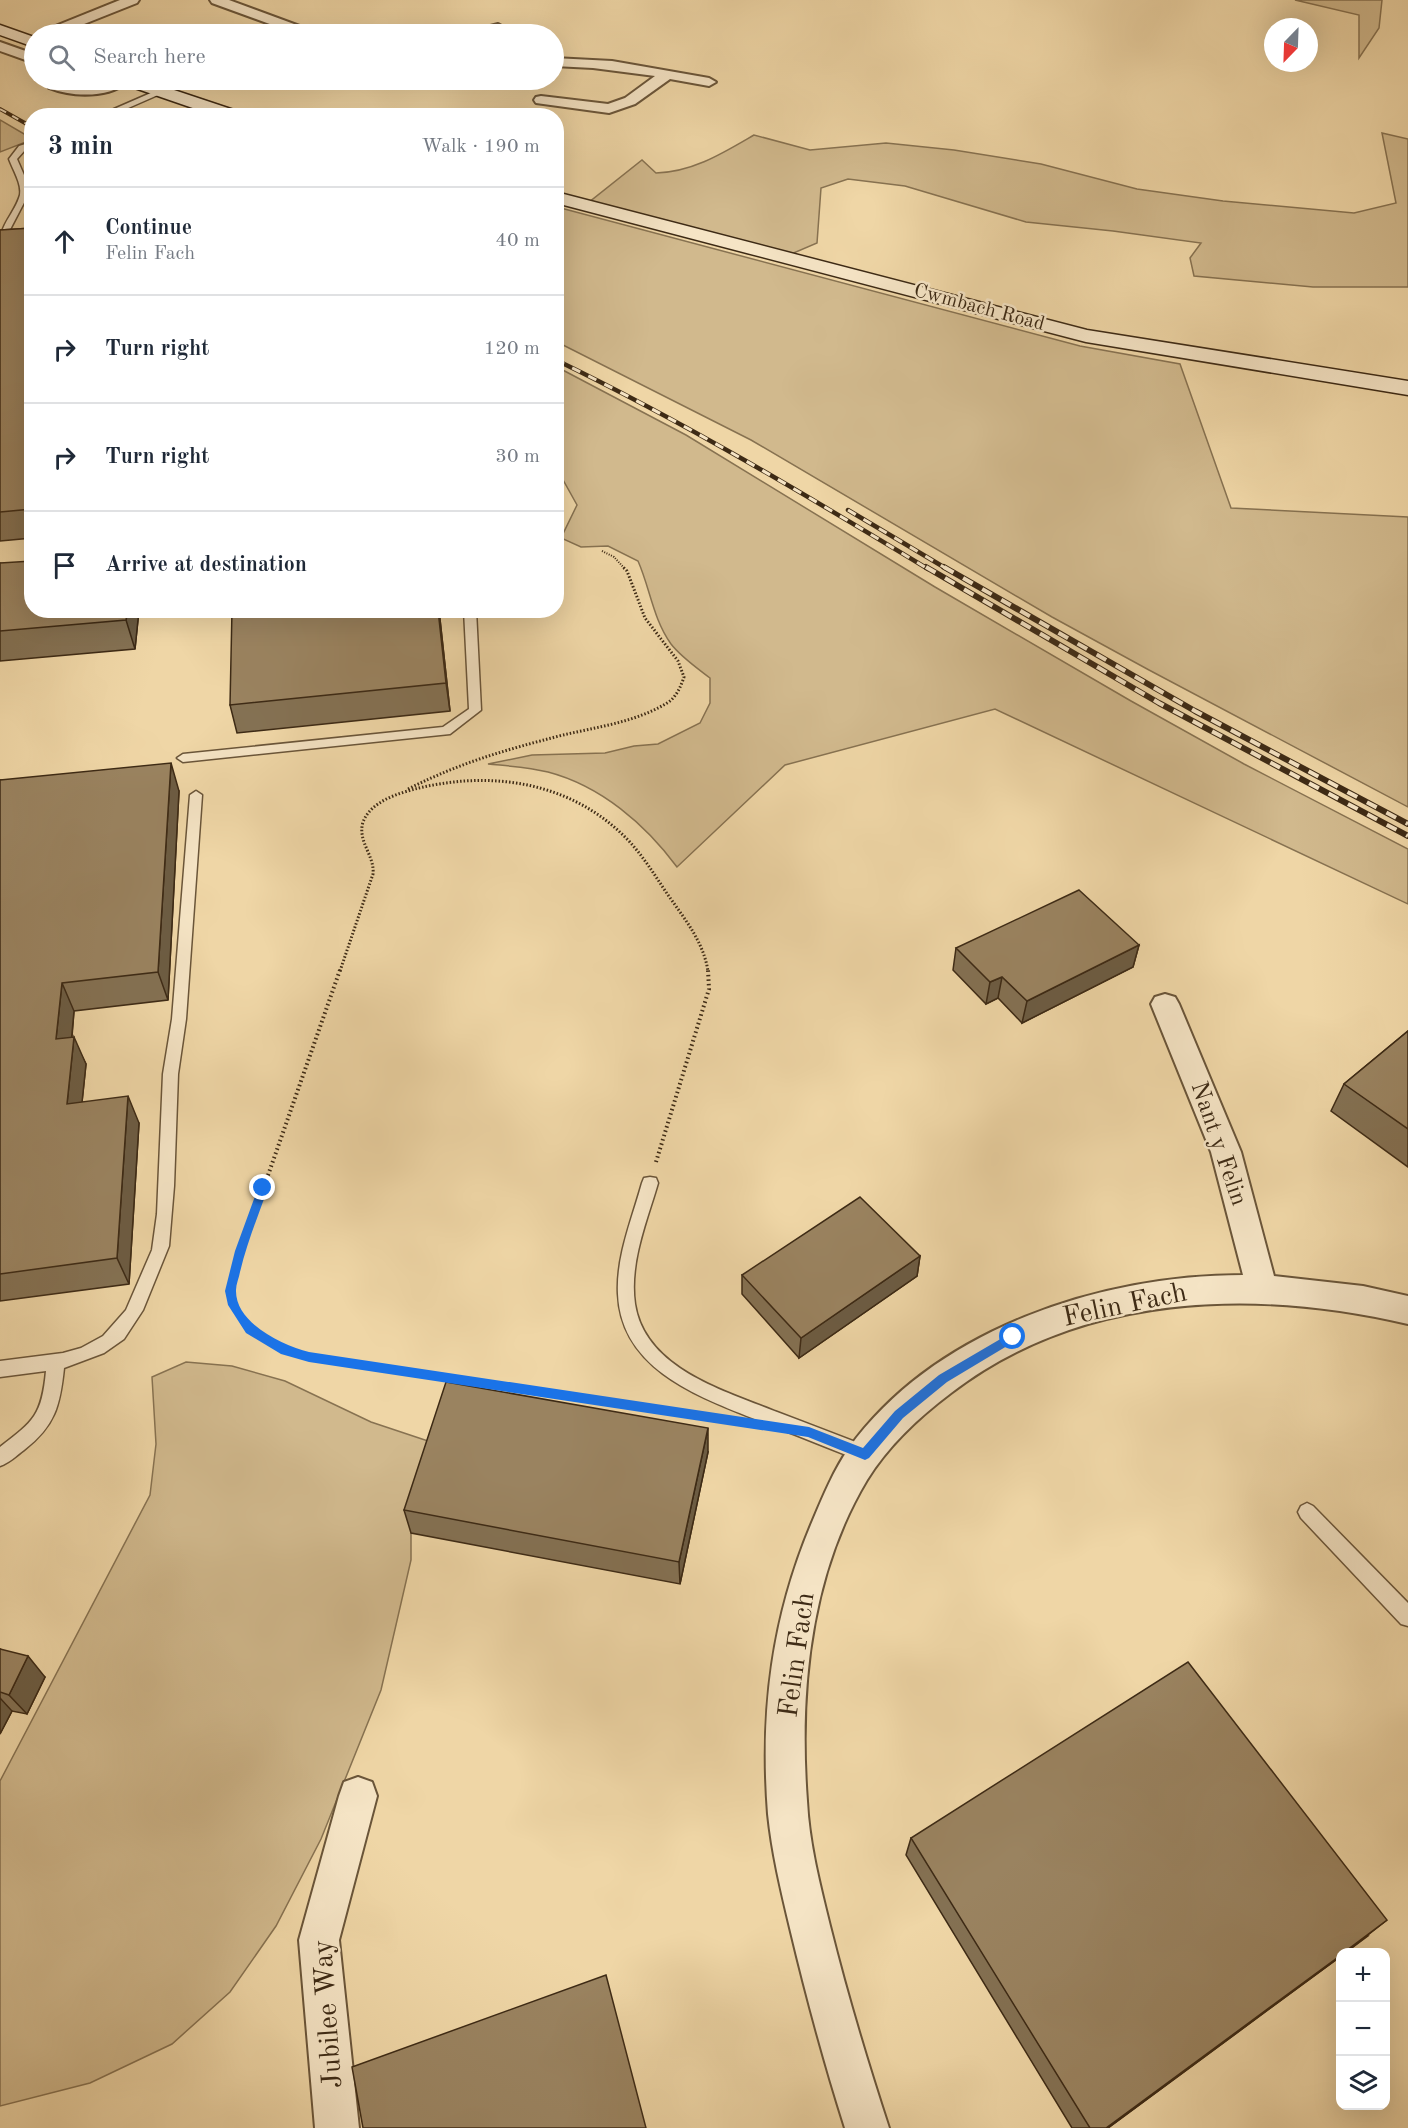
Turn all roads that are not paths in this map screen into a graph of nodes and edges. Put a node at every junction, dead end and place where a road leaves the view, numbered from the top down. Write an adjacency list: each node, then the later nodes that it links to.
1 (132, 0): 3 (street)
2 (217, 0): 4 (street)
3 (73, 24)
4 (281, 24)
5 (0, 30): 6 (main road)
6 (24, 38)
7 (0, 46): 8 (street)
8 (24, 55)
9 (564, 62): 10 (street)
10 (668, 74): 11 (street); 16 (street)
11 (709, 82)
12 (64, 90): 13 (street)
13 (94, 90)
14 (160, 90): 15 (main road)
15 (163, 91): 17 (lane); 18 (main road)
16 (541, 100)
17 (122, 108)
18 (211, 108)
19 (24, 147): 21 (lane)
20 (24, 195): 23 (lane)
21 (24, 195)
22 (564, 199): 26 (main road, Cwmbach Road)
23 (0, 242)
24 (10, 249): 25 (lane)
25 (0, 250)
26 (1408, 388)
27 (470, 618): 28 (lane)
28 (183, 758)
29 (196, 795): 34 (lane)
30 (1165, 1004): 32 (street, Nant y Felin)
31 (650, 1183): 36 (lane)
32 (1262, 1288): 33 (street, Felin Fach); 36 (street, Felin Fach)
33 (1408, 1310)
34 (56, 1362): 35 (lane); 37 (lane)
35 (0, 1369)
36 (865, 1454): 42 (street, Felin Fach)
37 (0, 1458)
38 (1307, 1512): 39 (lane)
39 (1408, 1617)
40 (358, 1796): 41 (street, Jubilee Way)
41 (337, 2128)
42 (867, 2128)

